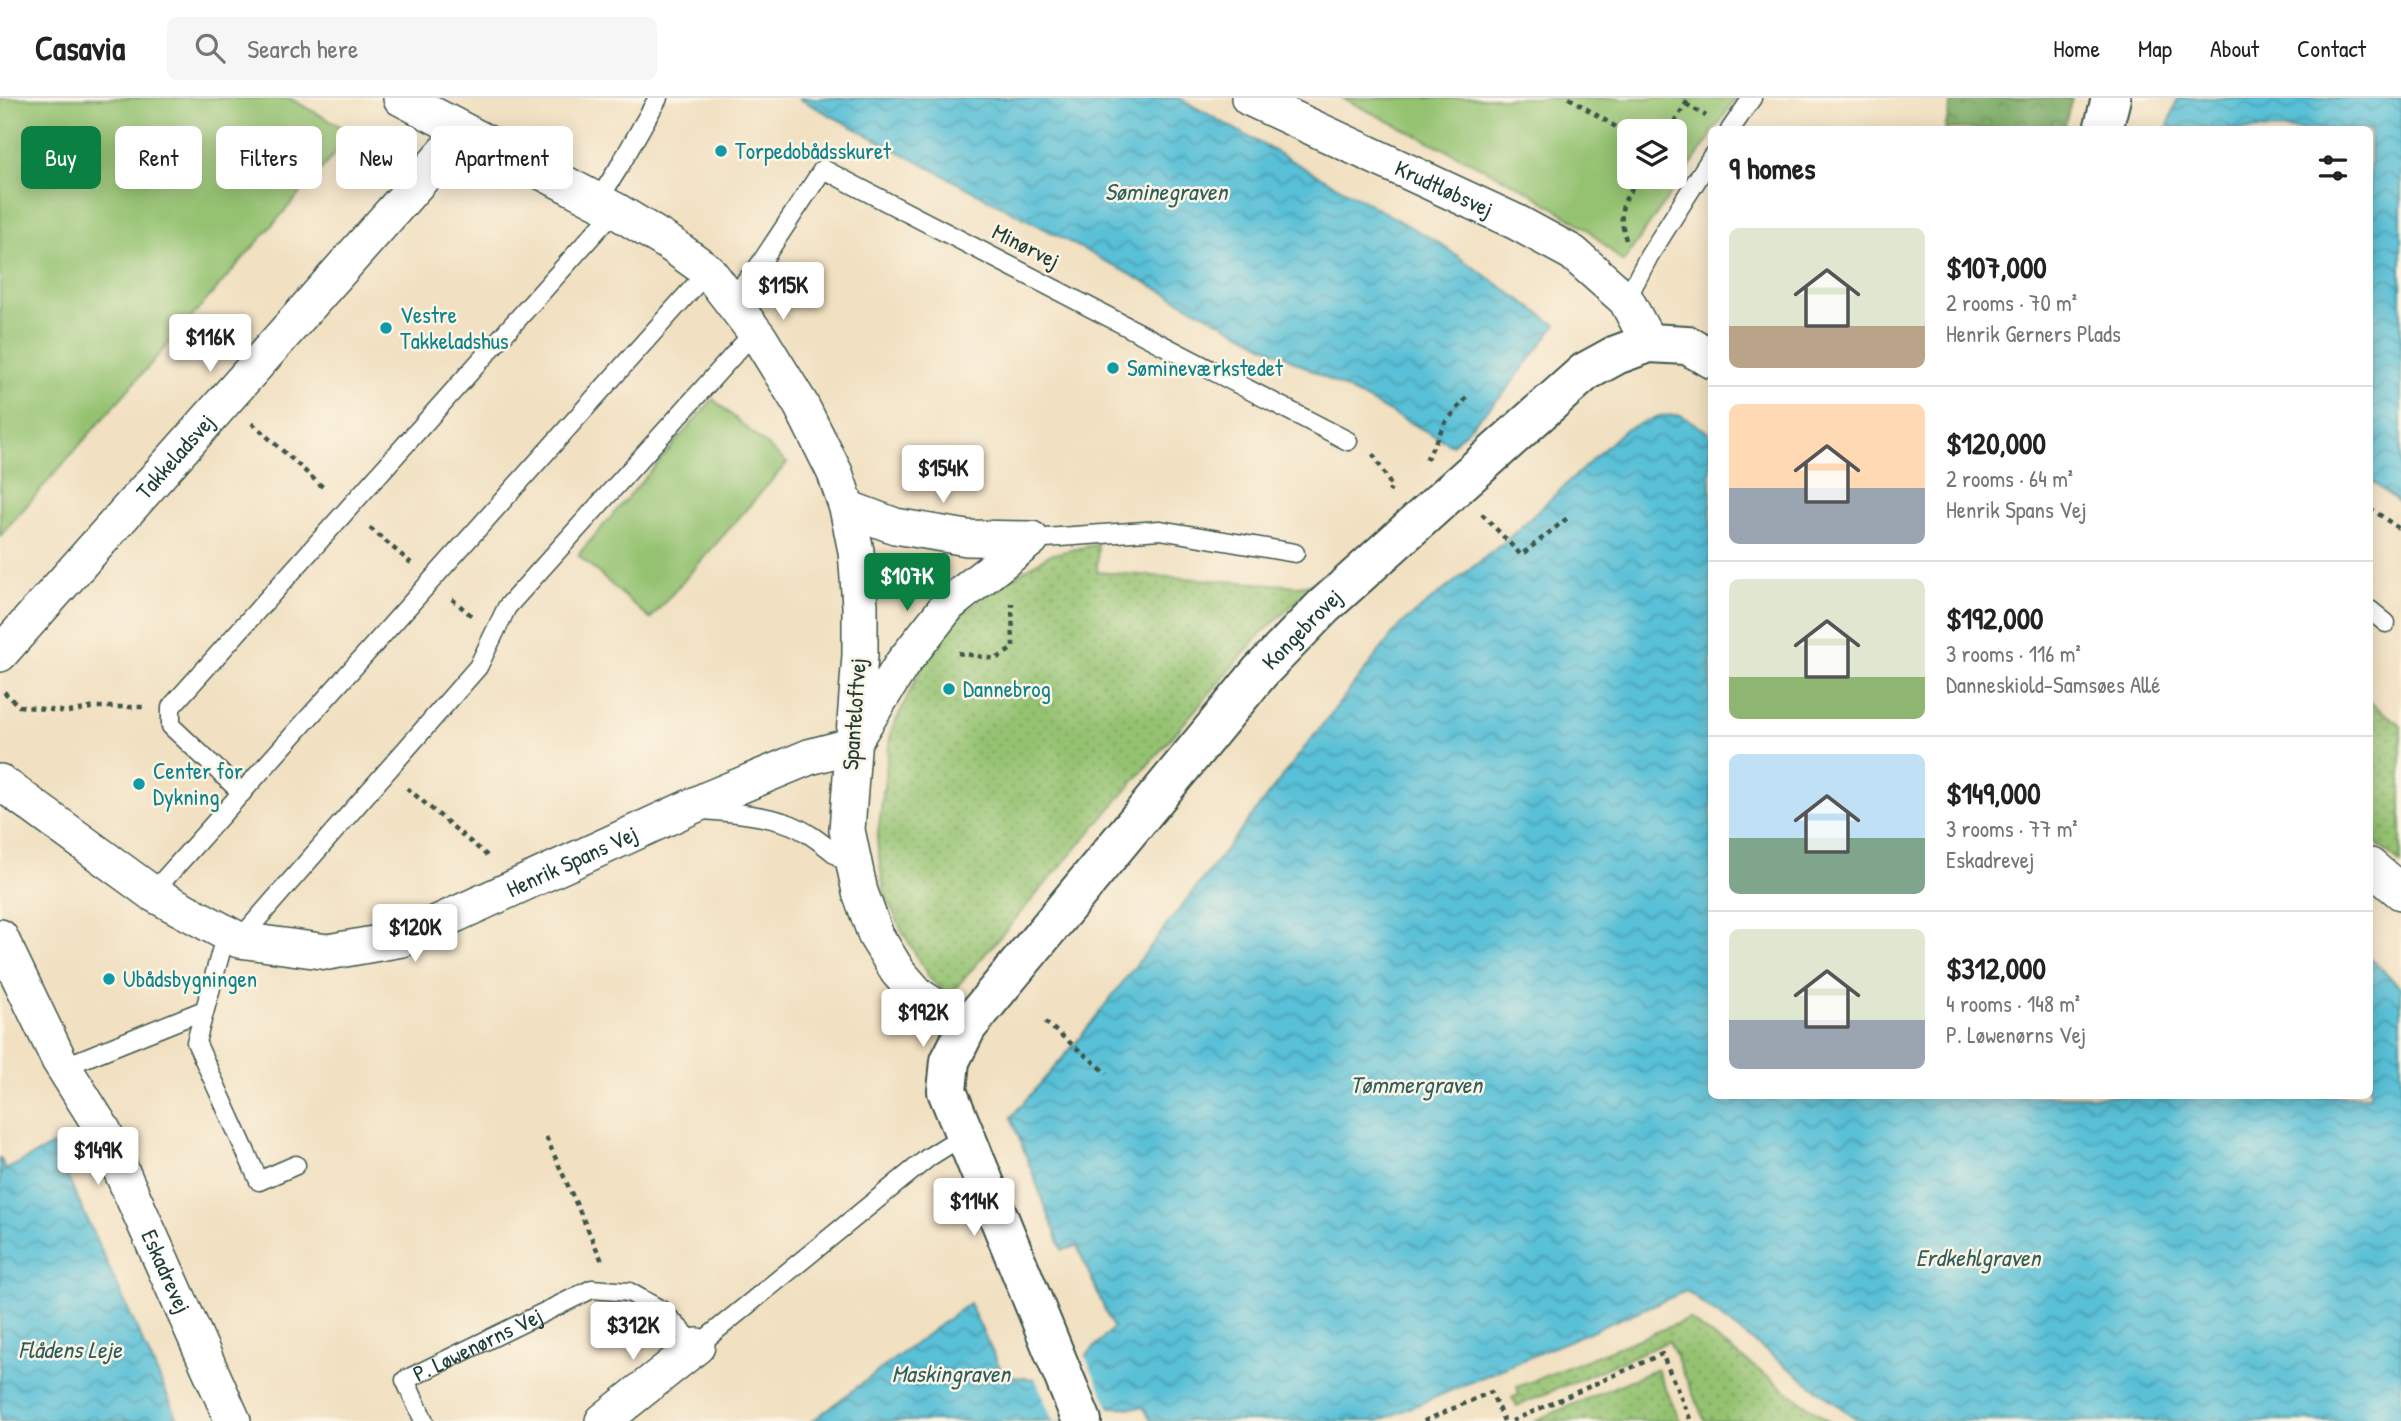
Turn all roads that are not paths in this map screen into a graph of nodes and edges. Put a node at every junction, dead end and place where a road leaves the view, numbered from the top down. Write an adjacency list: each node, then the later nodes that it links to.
1 (401, 98): 6 (street, Spanteloftvej)
2 (658, 98): 12 (lane)
3 (1249, 98): 14 (street, Krudtløbsvej)
4 (1752, 98): 7 (lane)
5 (2111, 98): 8 (street)
6 (452, 126)
7 (1733, 126)
8 (2104, 126)
9 (1708, 163): 14 (lane)
10 (431, 168): 25 (street, Takkeladsvej)
11 (573, 189): 12 (street, Spanteloftvej)
12 (606, 206): 13 (street, Spanteloftvej); 28 (lane)
13 (708, 271): 15 (street, Spanteloftvej); 28 (lane)
14 (1631, 289): 17 (street, Krudtløbsvej)
15 (731, 299): 16 (street, Spanteloftvej); 19 (lane, Minørvej)
16 (755, 331): 20 (street, Spanteloftvej); 34 (lane)
17 (1649, 344): 18 (street, Kongebrovej); 37 (street, Kongebrovej)
18 (1708, 357)
19 (1348, 441)
20 (847, 508): 21 (street); 26 (street, Spanteloftvej)
21 (1021, 547): 22 (lane); 26 (street)
22 (1295, 552)
23 (2373, 612): 24 (lane)
24 (2386, 623)
25 (0, 654)
26 (851, 746): 29 (street, Henrik Spans Vej); 30 (street, Spanteloftvej)
27 (0, 782): 33 (street, Henrik Spans Vej)
28 (242, 793): 33 (lane)
29 (688, 808): 30 (lane); 34 (street, Henrik Spans Vej)
30 (855, 869): 37 (street, Spanteloftvej)
31 (2373, 869): 32 (street)
32 (2401, 892)
33 (152, 893): 34 (street, Henrik Spans Vej)
34 (232, 936): 36 (lane)
35 (0, 937): 38 (street, Eskadrevej)
36 (204, 1010): 38 (lane); 40 (lane)
37 (967, 1027): 39 (street, Kongebrovej)
38 (63, 1067): 42 (street, Eskadrevej)
39 (964, 1135): 41 (lane); 45 (street, Kongebrovej)
40 (296, 1165)
41 (697, 1346): 43 (lane, P. Løwenørns Vej); 44 (street)
42 (233, 1421)
43 (424, 1421)
44 (603, 1421)
45 (1082, 1421)

